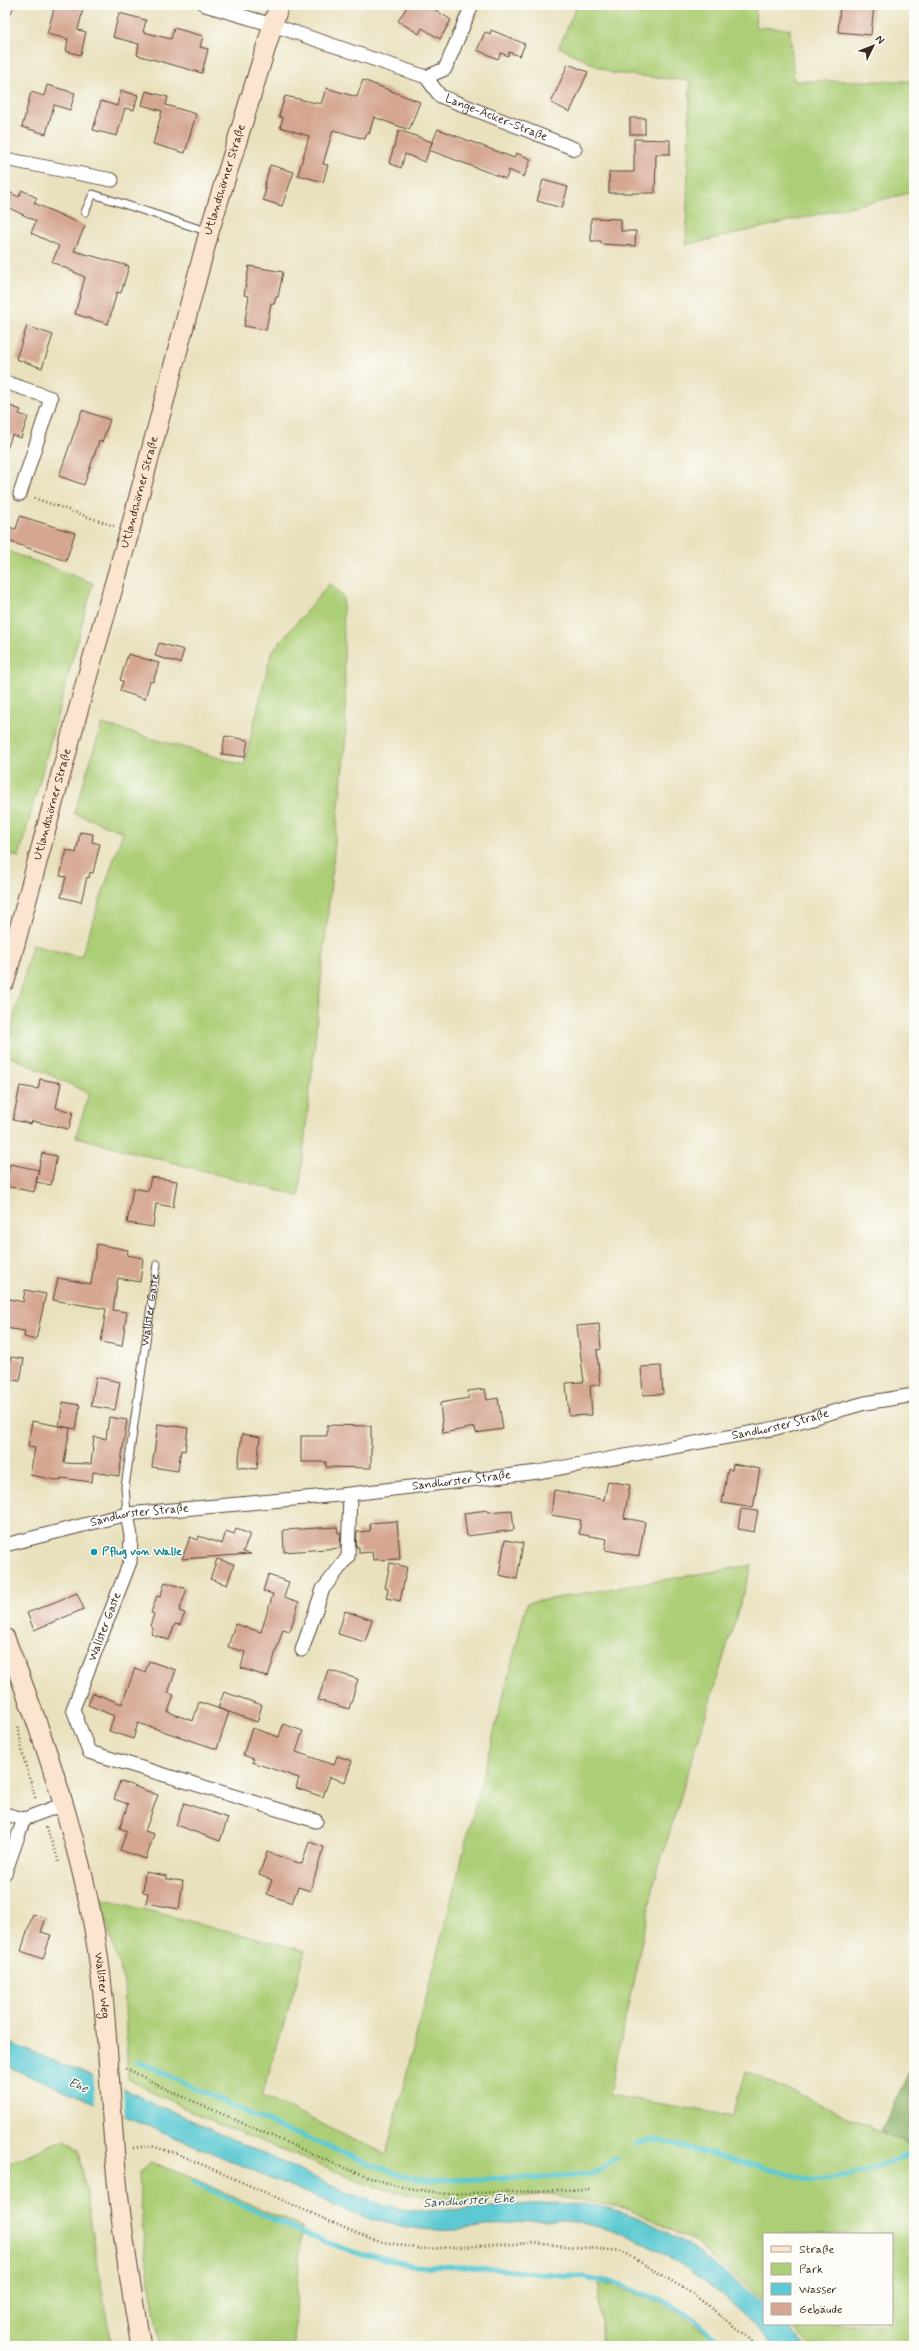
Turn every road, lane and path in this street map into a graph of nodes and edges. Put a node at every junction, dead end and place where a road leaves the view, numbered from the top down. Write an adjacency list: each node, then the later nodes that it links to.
1 (7, 5): 5 (street)
2 (205, 5): 6 (street)
3 (279, 5): 6 (street, Utlandshörner Straße)
4 (472, 5): 7 (street)
5 (5, 9)
6 (273, 25): 7 (street); 12 (street, Utlandshörner Straße)
7 (426, 77): 8 (street, Lange-Äcker-Straße)
8 (574, 149)
9 (5, 159): 10 (street)
10 (112, 180)
11 (85, 212): 12 (lane)
12 (209, 232): 15 (street, Utlandshörner Straße)
13 (5, 382): 14 (street)
14 (20, 494): 15 (path)
15 (130, 530): 16 (street, Utlandshörner Straße)
16 (5, 982)
17 (157, 1264): 20 (lane, Wallster Gaste)
18 (914, 1395): 19 (street, Sandhorster Straße)
19 (350, 1494): 20 (street, Sandhorster Straße); 23 (street)
20 (127, 1514): 21 (street, Sandhorster Straße); 29 (street, Wallster Gaste)
21 (5, 1545)
22 (5, 1638): 25 (street, Wallster Weg)
23 (302, 1650)
24 (17, 1723): 26 (path)
25 (64, 1804): 26 (street); 31 (street, Wallster Weg)
26 (40, 1813): 28 (street)
27 (5, 1814): 28 (street)
28 (24, 1819): 30 (street)
29 (316, 1821)
30 (5, 1873)
31 (107, 2053): 32 (street, Wallster Weg); 33 (path)
32 (114, 2149): 34 (street, Wallster Weg); 35 (path)
33 (591, 2189)
34 (141, 2346)
35 (756, 2346)

